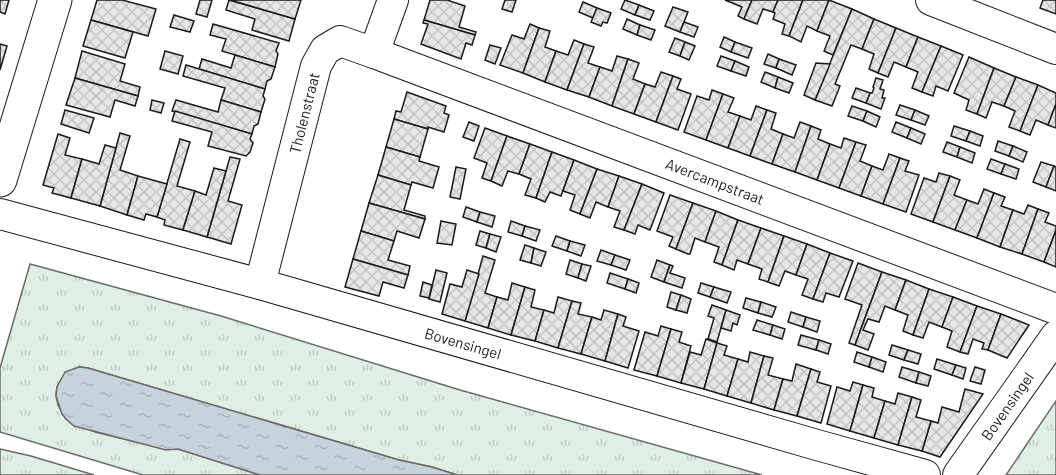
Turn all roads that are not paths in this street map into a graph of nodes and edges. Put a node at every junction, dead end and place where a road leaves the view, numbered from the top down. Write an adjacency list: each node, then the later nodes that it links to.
1 (55, 0): 6 (street)
2 (393, 0): 5 (street)
3 (931, 0): 4 (street)
4 (1056, 49)
5 (374, 53): 8 (street, Tholenstraat); 9 (street, Avercampstraat)
6 (0, 180)
7 (0, 214): 8 (street, Bovensingel)
8 (260, 284): 11 (street, Bovensingel)
9 (1056, 309)
10 (1056, 336): 12 (street, Bovensingel)
11 (925, 475)
12 (958, 475)

